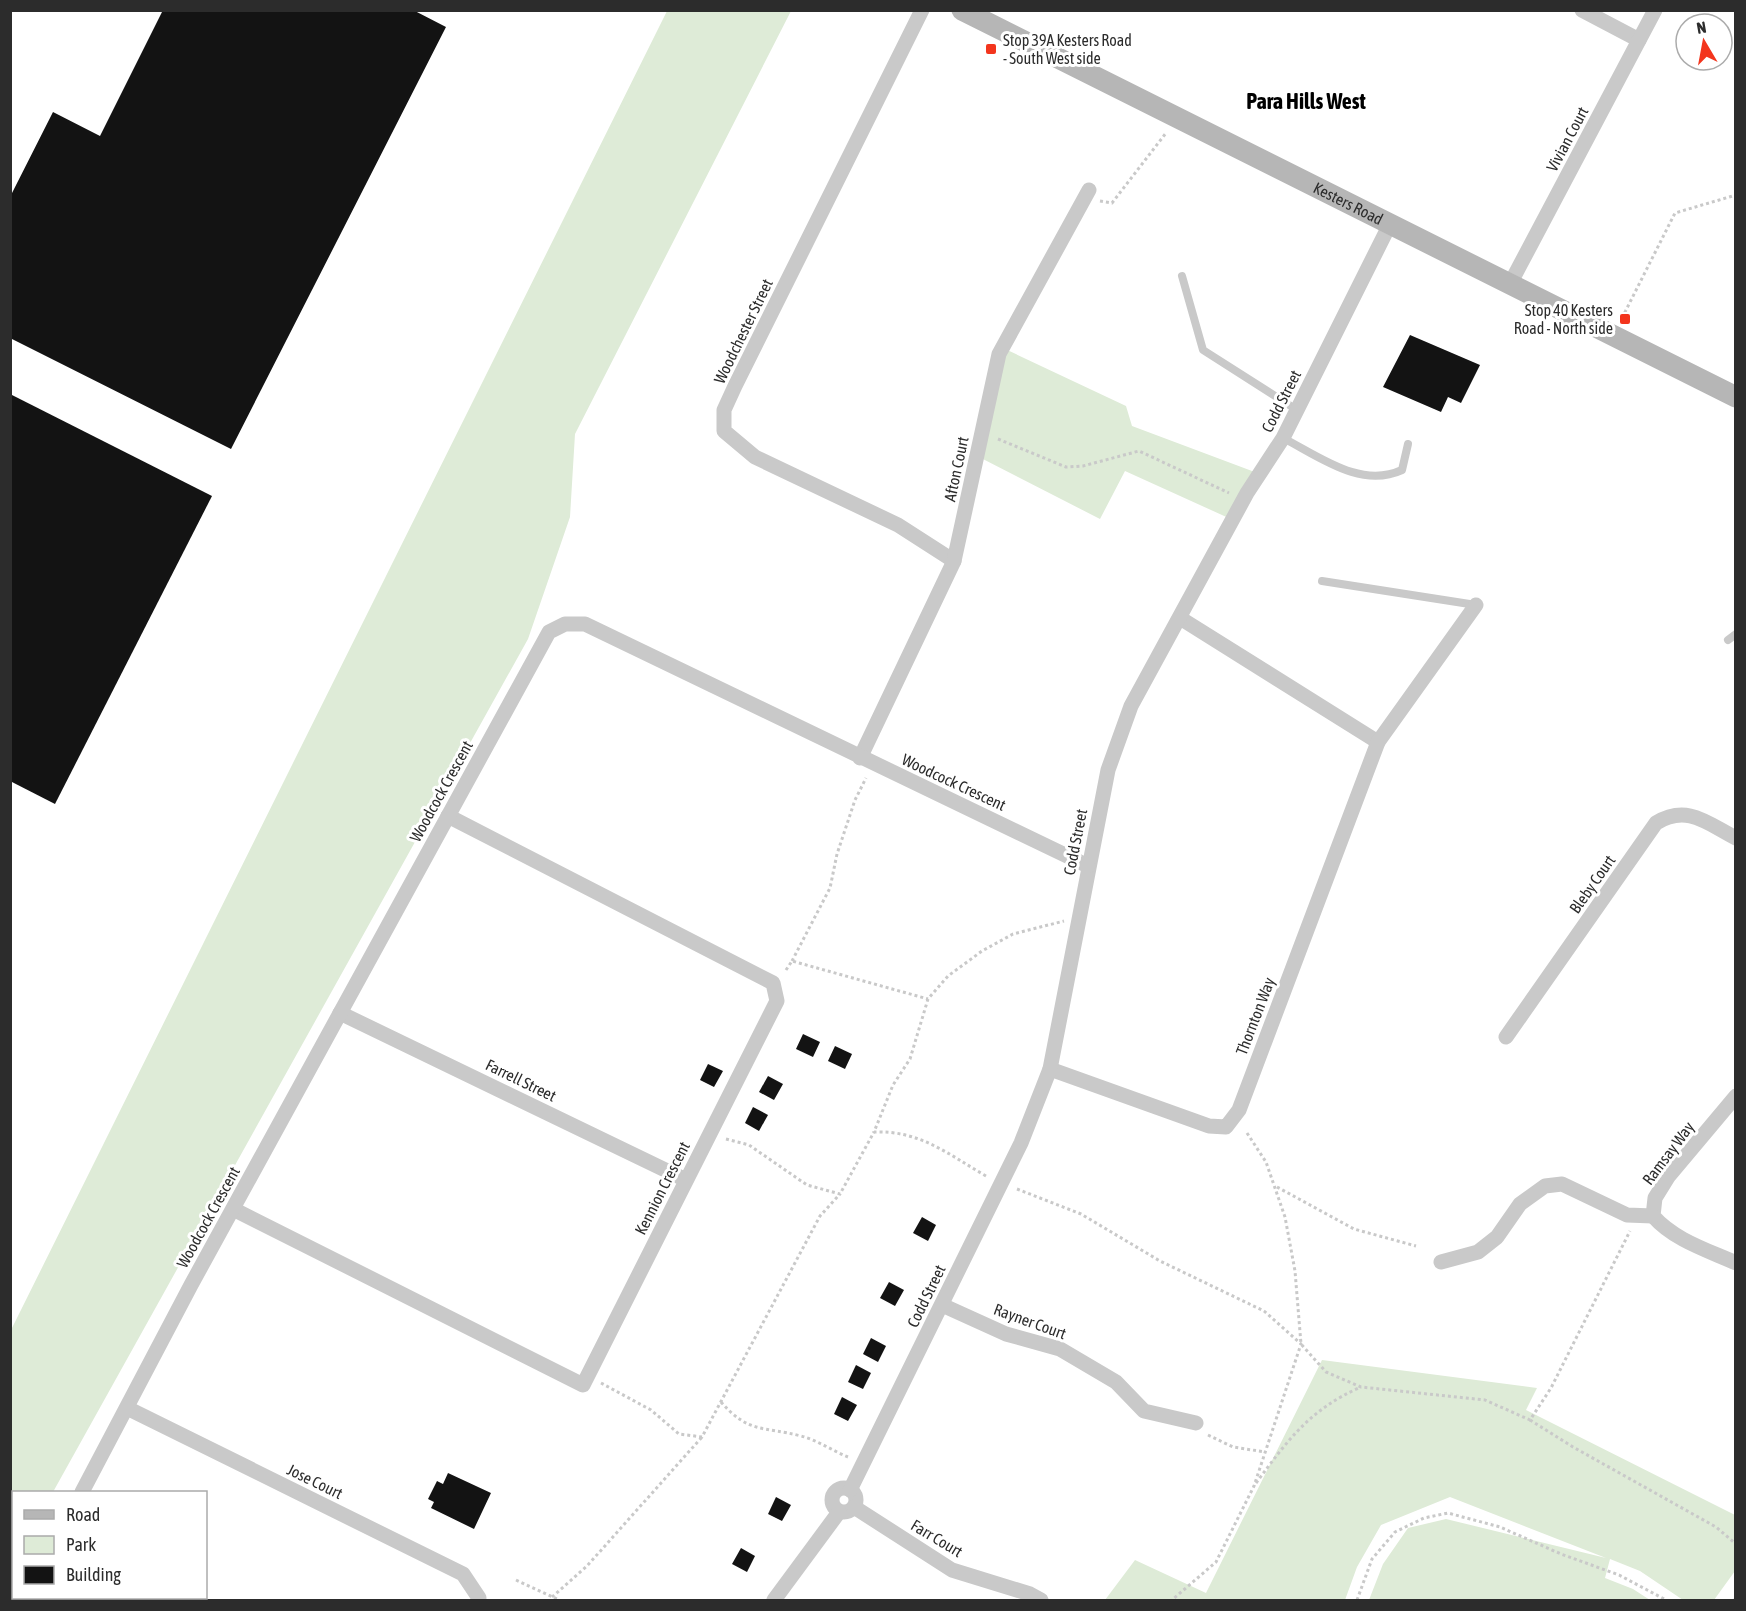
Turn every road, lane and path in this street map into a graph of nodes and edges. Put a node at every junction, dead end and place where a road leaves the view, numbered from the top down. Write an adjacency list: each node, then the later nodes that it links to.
1 (922, 10): 19 (street, Woodchester Street)
2 (962, 10): 9 (main road, Kesters Road)
3 (1582, 10): 5 (street)
4 (1655, 10): 5 (street, Vivian Court)
5 (1639, 40): 11 (street, Vivian Court)
6 (1167, 131): 7 (path)
7 (1087, 195): 15 (street, Afton Court)
8 (1736, 195): 12 (path)
9 (1390, 224): 11 (main road, Kesters Road); 14 (street, Codd Street)
10 (1182, 276): 14 (lane)
11 (1510, 285): 12 (main road, Kesters Road)
12 (1614, 336): 13 (main road, Kesters Road)
13 (1736, 397)
14 (1297, 410): 16 (street, Codd Street)
15 (982, 432): 18 (path); 19 (street, Afton Court)
16 (1283, 438): 17 (lane); 18 (street, Codd Street)
17 (1408, 444)
18 (1243, 500): 22 (street, Codd Street)
19 (954, 561): 24 (street, Afton Court)
20 (1322, 581): 21 (lane)
21 (1476, 605): 23 (street, Thornton Way)
22 (1180, 618): 23 (street); 28 (street, Codd Street)
23 (1378, 742): 35 (street, Thornton Way)
24 (860, 758): 26 (street, Woodcock Crescent); 28 (street, Woodcock Crescent)
25 (867, 777): 30 (path)
26 (448, 816): 33 (street, Woodcock Crescent); 41 (street, Kennion Crescent)
27 (1736, 838): 34 (street, Bleby Court)
28 (1088, 866): 35 (street, Codd Street)
29 (1067, 921): 32 (path)
30 (792, 961): 31 (path); 32 (path)
31 (786, 970)
32 (928, 999): 37 (path)
33 (340, 1013): 41 (street, Farrell Street); 45 (street, Woodcock Crescent)
34 (1506, 1037)
35 (1050, 1069): 51 (street, Codd Street)
36 (1736, 1096): 46 (street, Ramsay Way)
37 (874, 1132): 40 (path); 44 (path)
38 (1247, 1133): 42 (path)
39 (719, 1138): 44 (path)
40 (987, 1177)
41 (686, 1180): 45 (street, Kennion Crescent)
42 (1275, 1186): 48 (path); 52 (path)
43 (1015, 1189): 52 (path)
44 (840, 1194): 55 (path)
45 (233, 1209): 56 (street, Woodcock Crescent)
46 (1653, 1216): 49 (street); 50 (street)
47 (1630, 1232): 57 (path)
48 (1416, 1246)
49 (1441, 1262)
50 (1736, 1263)
51 (942, 1305): 58 (street, Rayner Court); 64 (street, Codd Street)
52 (1301, 1344): 54 (path); 61 (path)
53 (598, 1381): 60 (path)
54 (1361, 1387): 57 (path); 63 (path)
55 (721, 1402): 60 (path); 62 (path)
56 (127, 1408): 65 (street, Woodcock Crescent); 71 (street, Jose Court)
57 (1530, 1420): 68 (path)
58 (1196, 1423)
59 (1206, 1435): 61 (path)
60 (702, 1437): 70 (path)
61 (1265, 1452): 63 (path)
62 (850, 1458)
63 (1254, 1486): 75 (path)
64 (850, 1490): 66 (street); 67 (street)
65 (83, 1491)
66 (854, 1508): 67 (street); 74 (street, Farr Court)
67 (839, 1512): 73 (street)
68 (1736, 1544)
69 (516, 1580): 70 (path)
70 (552, 1597): 72 (path)
71 (479, 1598)
72 (559, 1600)
73 (774, 1600)
74 (1041, 1600)
75 (1172, 1600)
76 (1357, 1600): 77 (path)
77 (1666, 1600)

